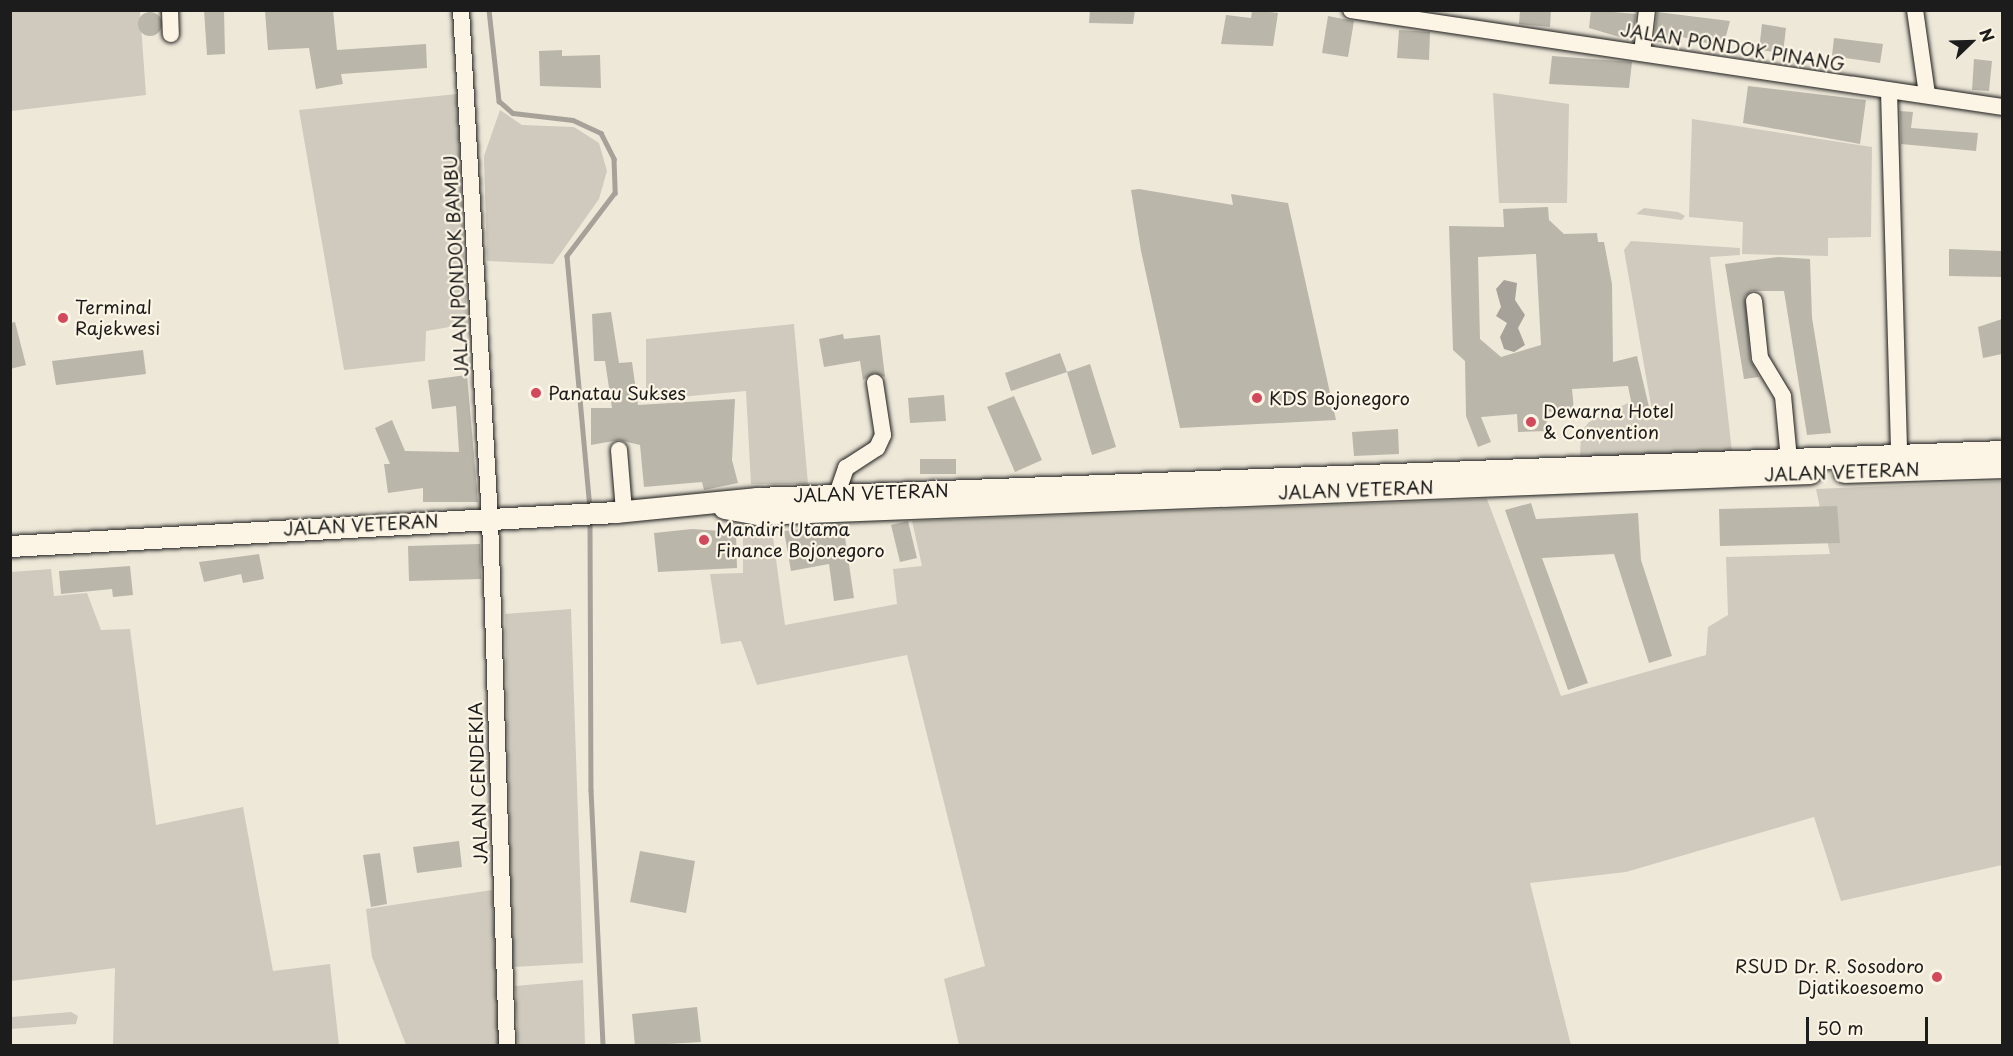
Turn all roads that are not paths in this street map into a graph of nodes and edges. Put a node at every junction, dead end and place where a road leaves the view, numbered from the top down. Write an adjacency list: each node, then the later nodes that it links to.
1 (170, 10): 6 (street)
2 (461, 10): 21 (street, JALAN PONDOK BAMBU)
3 (1351, 10): 7 (street, JALAN PONDOK PINANG)
4 (1647, 10): 7 (street)
5 (1915, 10): 9 (street)
6 (171, 34)
7 (1642, 53): 8 (street, JALAN PONDOK PINANG)
8 (1888, 91): 9 (street, JALAN PONDOK PINANG); 15 (street)
9 (1927, 94): 10 (street, JALAN PONDOK PINANG)
10 (2002, 106)
11 (1754, 301): 16 (street)
12 (875, 383): 18 (street)
13 (619, 450): 20 (street)
14 (2002, 451): 15 (main road, JALAN VETERAN)
15 (1899, 454): 16 (main road, JALAN VETERAN)
16 (1789, 459): 18 (main road, JALAN VETERAN)
17 (2002, 467): 19 (main road, JALAN VETERAN)
18 (837, 494): 19 (main road, JALAN VETERAN)
19 (711, 505): 20 (main road, JALAN VETERAN)
20 (620, 512): 21 (main road, JALAN VETERAN)
21 (490, 519): 22 (main road, JALAN VETERAN); 23 (street, JALAN CENDEKIA)
22 (10, 546)
23 (507, 1046)

